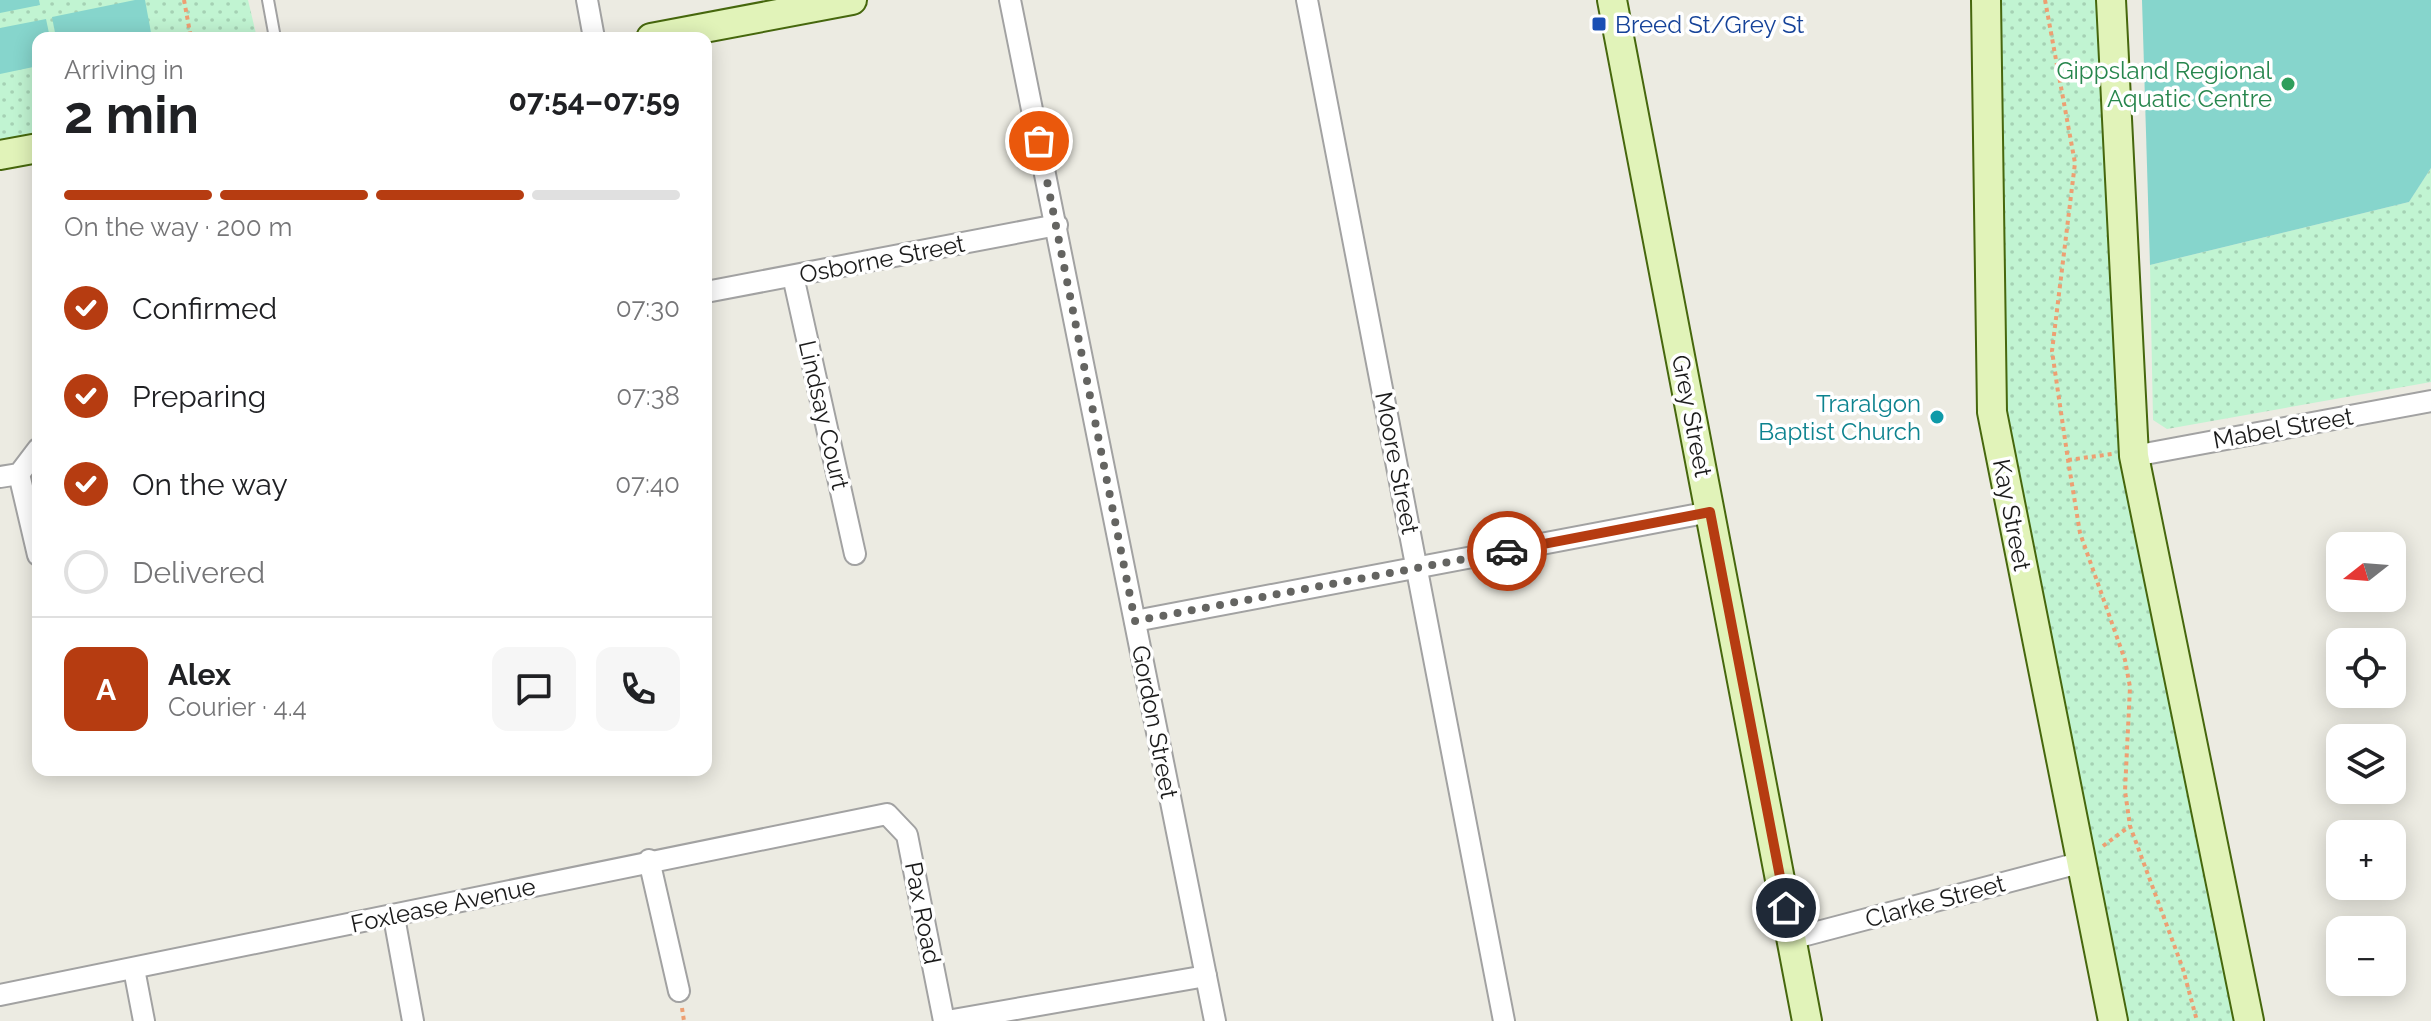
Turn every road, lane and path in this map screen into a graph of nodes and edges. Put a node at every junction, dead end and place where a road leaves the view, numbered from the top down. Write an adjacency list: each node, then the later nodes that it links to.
1 (184, 0): 11 (path)
2 (268, 0): 12 (lane)
3 (587, 0): 13 (street)
4 (852, 0): 14 (street)
5 (1010, 0): 17 (street, Gordon Street)
6 (1307, 0): 28 (street, Moore Street)
7 (1612, 0): 25 (street, Grey Street)
8 (1986, 0): 32 (street, Kay Street)
9 (2045, 0): 23 (path)
10 (2111, 0): 22 (street)
11 (190, 32)
12 (274, 32)
13 (593, 32)
14 (683, 32)
15 (32, 149): 16 (street)
16 (0, 155)
17 (1057, 225): 18 (street, Osborne Street); 29 (street, Gordon Street)
18 (793, 276): 19 (street, Osborne Street); 27 (street, Lindsay Court)
19 (712, 291)
20 (2431, 401): 22 (street, Mabel Street)
21 (32, 455): 24 (street)
22 (2134, 456): 23 (path); 47 (street)
23 (2068, 460): 46 (path)
24 (10, 475): 26 (street)
25 (1710, 512): 28 (street); 34 (street, Grey Street)
26 (32, 538)
27 (855, 554)
28 (1417, 569): 29 (street); 43 (street, Moore Street)
29 (1135, 621): 36 (street, Gordon Street)
30 (887, 814): 31 (street, Foxlease Avenue); 41 (street, Pax Road)
31 (649, 860): 33 (street, Foxlease Avenue); 37 (street)
32 (2079, 863): 34 (street, Clarke Street); 45 (street, Kay Street)
33 (394, 917): 35 (street, Foxlease Avenue); 40 (street)
34 (1791, 939): 44 (street, Grey Street)
35 (134, 969): 38 (street, Foxlease Avenue); 39 (street)
36 (1206, 976): 41 (street); 42 (street, Gordon Street)
37 (679, 991)
38 (0, 995)
39 (144, 1021)
40 (413, 1021)
41 (946, 1021)
42 (1215, 1021)
43 (1504, 1021)
44 (1807, 1021)
45 (2113, 1021)
46 (2197, 1021)
47 (2249, 1021)

